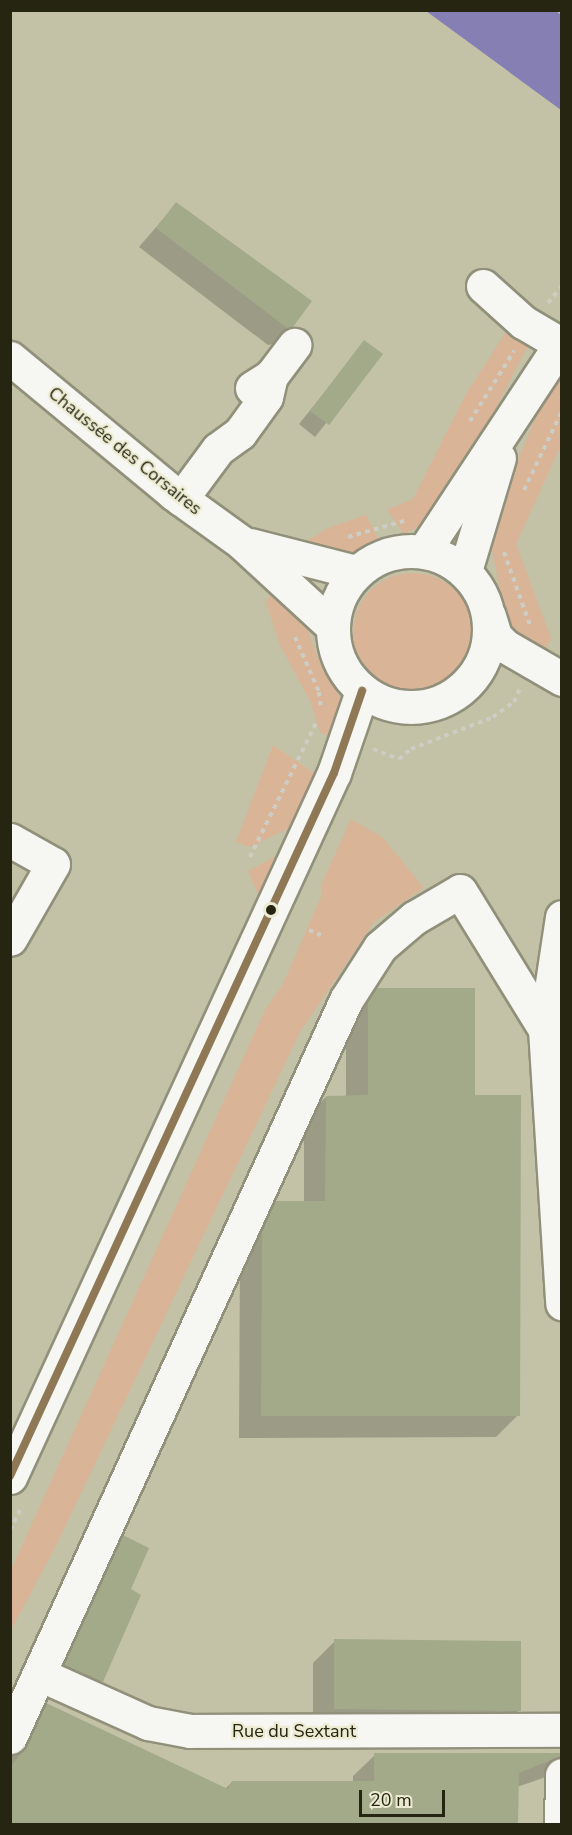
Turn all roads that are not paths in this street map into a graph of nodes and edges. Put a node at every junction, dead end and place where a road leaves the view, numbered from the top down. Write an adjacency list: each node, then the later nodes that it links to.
1 (483, 286): 2 (street)
2 (561, 344): 5 (street)
3 (294, 345): 6 (street)
4 (10, 358): 6 (street, Chaussée des Corsaires)
5 (504, 433): 8 (street); 9 (street)
6 (181, 499): 7 (street, Chaussée des Corsaires)
7 (241, 542): 10 (street, Chaussée des Corsaires); 12 (street, Chaussée des Corsaires)
8 (424, 551): 9 (street); 10 (street)
9 (465, 571): 11 (street)
10 (356, 572): 12 (street)
11 (489, 616): 13 (street); 14 (street)
12 (332, 626): 15 (street)
13 (479, 667): 15 (street); 16 (street)
14 (561, 679)
15 (362, 691): 22 (street)
16 (561, 705)
17 (10, 840): 19 (street)
18 (561, 917): 20 (street)
19 (10, 939)
20 (545, 1029): 21 (street); 23 (street)
21 (561, 1303)
22 (10, 1477)
23 (39, 1674): 24 (street, Rue du Sextant); 25 (street)
24 (561, 1730)
25 (10, 1737)
26 (561, 1775): 27 (street)
27 (561, 1824)

